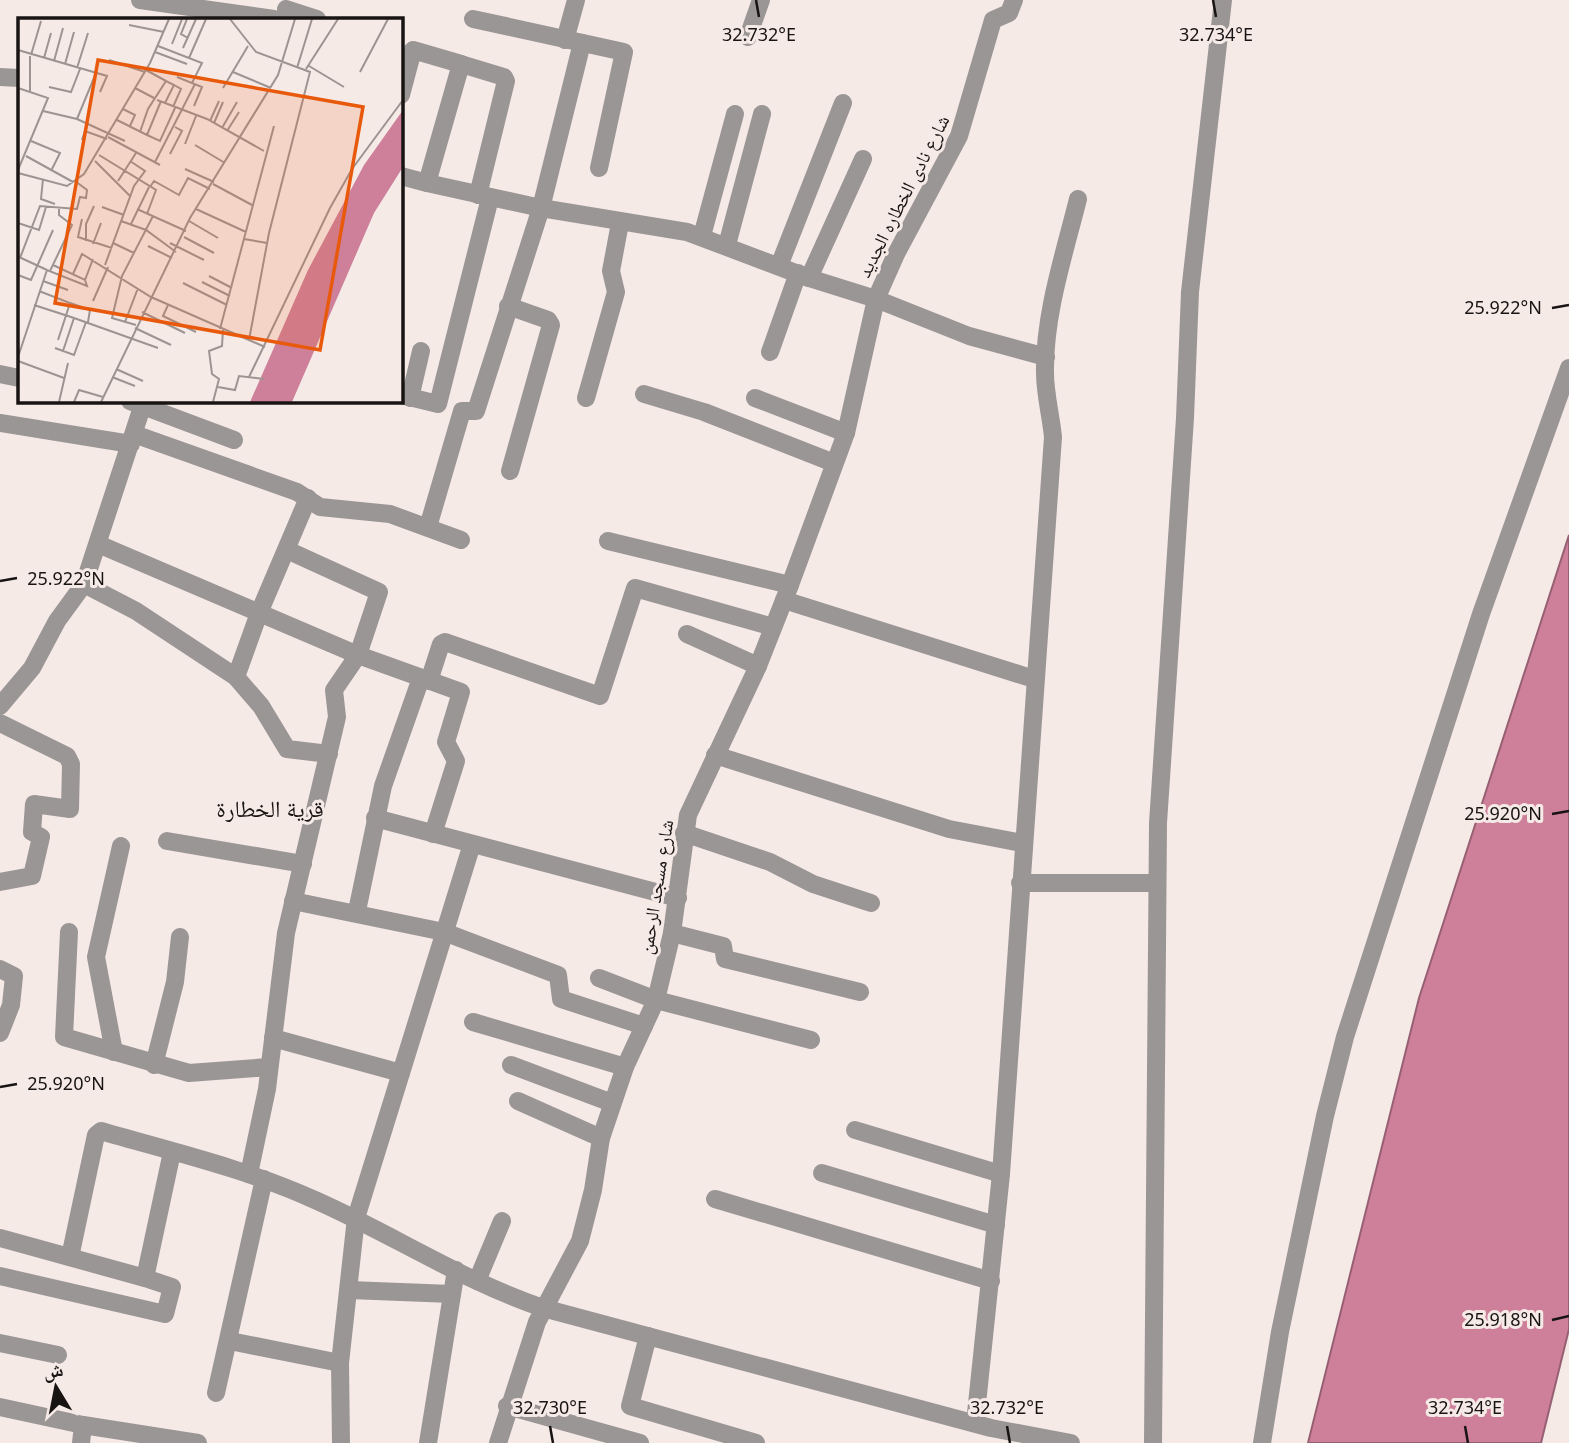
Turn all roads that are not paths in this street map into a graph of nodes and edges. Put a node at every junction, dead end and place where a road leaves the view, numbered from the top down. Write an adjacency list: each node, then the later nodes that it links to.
1 (140, 0): 6 (street)
2 (576, 0): 10 (street)
3 (761, 0): 9 (street)
4 (1014, 0): 29 (street, شارع نادى الخطاره الجديد)
5 (1223, 0): 80 (street)
6 (283, 12): 7 (street)
7 (312, 18)
8 (473, 19): 10 (street)
9 (748, 37)
10 (573, 41): 18 (street); 23 (street)
11 (407, 48): 12 (street); 13 (street)
12 (461, 64): 20 (street); 21 (street)
13 (402, 87)
14 (843, 103): 27 (street)
15 (735, 114): 25 (street)
16 (762, 114): 26 (street)
17 (863, 159): 28 (street)
18 (599, 168)
19 (402, 176): 20 (street)
20 (427, 183): 21 (street)
21 (484, 196): 23 (street); 42 (street)
22 (1078, 199): 33 (street)
23 (541, 208): 24 (street); 30 (street)
24 (620, 223): 25 (street); 39 (street)
25 (702, 236): 26 (street)
26 (727, 245): 27 (street)
27 (779, 266): 28 (street)
28 (804, 276): 29 (street); 32 (street)
29 (876, 299): 33 (street); 45 (street, شارع مسجد الرحمن)
30 (508, 306): 43 (street); 49 (street)
31 (421, 351): 38 (street)
32 (770, 352)
33 (1046, 357): 64 (street)
34 (1569, 368): 145 (street)
35 (0, 374): 36 (street)
36 (18, 378)
37 (644, 394): 48 (street)
38 (406, 396): 42 (street)
39 (586, 398)
40 (755, 398): 45 (street)
41 (139, 402): 46 (street); 47 (street)
42 (438, 404): 43 (street)
43 (462, 411): 51 (street)
44 (0, 423): 46 (street)
45 (846, 433): 48 (street, شارع مسجد الرحمن)
46 (132, 439): 50 (street); 54 (street)
47 (234, 440)
48 (834, 463): 57 (street, شارع مسجد الرحمن)
49 (510, 471)
50 (308, 498): 51 (street); 55 (street)
51 (428, 527): 52 (street)
52 (461, 540)
53 (608, 541): 57 (street)
54 (98, 544): 56 (street); 58 (street)
55 (287, 550): 58 (street); 61 (street)
56 (85, 584): 63 (street); 66 (street)
57 (787, 592): 59 (street, شارع مسجد الرحمن); 64 (street)
58 (259, 613): 61 (street); 63 (street)
59 (774, 627): 62 (street, شارع مسجد الرحمن); 65 (street)
60 (687, 634): 62 (street)
61 (358, 655): 65 (street); 68 (street)
62 (758, 666): 69 (street, شارع مسجد الرحمن)
63 (236, 677): 68 (street)
64 (1034, 678): 74 (street)
65 (425, 679): 70 (street); 71 (street)
66 (0, 706)
67 (0, 723): 78 (street)
68 (329, 754): 77 (street)
69 (715, 755): 72 (street, شارع مسجد الرحمن); 74 (street)
70 (375, 818): 71 (street); 84 (street)
71 (433, 834): 75 (street)
72 (684, 834): 81 (street, شارع مسجد الرحمن); 83 (street)
73 (167, 841): 77 (street)
74 (1022, 843): 79 (street)
75 (472, 844): 81 (street); 86 (street)
76 (121, 846): 98 (street)
77 (303, 864): 82 (street)
78 (0, 882)
79 (1020, 883): 80 (street); 110 (street)
80 (1157, 883): 144 (street)
81 (678, 898): 87 (street, شارع مسجد الرحمن)
82 (293, 901): 84 (street); 96 (street)
83 (871, 903)
84 (357, 912): 86 (street)
85 (69, 932): 98 (street)
86 (444, 932): 94 (street); 103 (street)
87 (672, 933): 91 (street); 92 (street, شارع مسجد الرحمن)
88 (180, 937): 99 (street)
89 (0, 969): 95 (street)
90 (599, 978): 92 (street)
91 (860, 992)
92 (656, 1000): 94 (street, شارع مسجد الرحمن); 97 (street)
93 (473, 1021): 101 (street)
94 (644, 1026): 101 (street, شارع مسجد الرحمن)
95 (0, 1033)
96 (273, 1038): 102 (street); 103 (street)
97 (811, 1040)
98 (114, 1052): 99 (street)
99 (154, 1065): 102 (street)
100 (511, 1065): 105 (street)
101 (625, 1067): 105 (street, شارع مسجد الرحمن)
102 (269, 1068): 111 (street)
103 (401, 1073): 113 (street)
104 (518, 1101): 107 (street)
105 (612, 1103): 107 (street, شارع مسجد الرحمن)
106 (855, 1130): 110 (street)
107 (601, 1138): 125 (street, شارع مسجد الرحمن)
108 (172, 1152): 111 (street); 117 (street); 120 (street)
109 (822, 1173): 115 (street)
110 (1001, 1174): 115 (street)
111 (256, 1177): 113 (street); 127 (street)
112 (715, 1199): 122 (street)
113 (356, 1218): 118 (street); 123 (street)
114 (502, 1221): 121 (street)
115 (996, 1225): 122 (street)
116 (0, 1238): 117 (street)
117 (70, 1257): 120 (street)
118 (456, 1270): 121 (street); 124 (street)
119 (0, 1276): 120 (street)
120 (145, 1278)
121 (477, 1281): 125 (street)
122 (991, 1281): 135 (street)
123 (349, 1290): 124 (street); 130 (street)
124 (452, 1294): 139 (street)
125 (543, 1308): 126 (street); 132 (street, شارع مسجد الرحمن)
126 (648, 1336): 135 (street); 142 (street)
127 (230, 1341): 130 (street); 131 (street)
128 (0, 1343): 129 (street)
129 (58, 1355)
130 (340, 1363): 138 (street)
131 (216, 1393)
132 (507, 1406): 140 (street, شارع مسجد الرحمن); 141 (street)
133 (0, 1407): 134 (street)
134 (83, 1425): 136 (street); 137 (street)
135 (986, 1431): 143 (street)
136 (81, 1443)
137 (198, 1443)
138 (341, 1443)
139 (428, 1443)
140 (498, 1443)
141 (640, 1443)
142 (756, 1443)
143 (1071, 1443)
144 (1153, 1443)
145 (1262, 1443)

